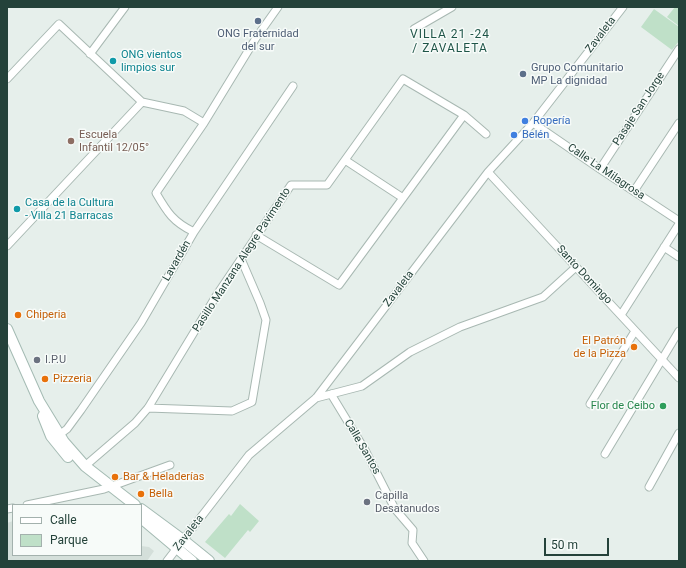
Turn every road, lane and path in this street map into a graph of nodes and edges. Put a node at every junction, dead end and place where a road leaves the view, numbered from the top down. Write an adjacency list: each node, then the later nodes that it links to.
1 (125, 7): 7 (street)
2 (278, 7): 12 (street)
3 (452, 7): 5 (street)
4 (623, 7): 13 (street, Zavaleta)
5 (414, 29)
6 (678, 52): 17 (street, Pasaje San Jorge)
7 (90, 54): 8 (street); 10 (street)
8 (7, 79)
9 (293, 86): 22 (street, Lavardén)
10 (142, 102): 12 (street); 24 (street)
11 (464, 115): 15 (street, Pasillo Manzana Alegre Pavimento); 16 (street, Pasillo Manzana Alegre Pavimento); 20 (street)
12 (204, 123): 22 (street)
13 (533, 123): 17 (street, Calle La Milagrosa); 18 (street, Zavaleta)
14 (679, 123): 19 (street)
15 (486, 134)
16 (345, 160): 20 (street); 23 (street, Pasillo Manzana Alegre Pavimento)
17 (600, 169): 19 (street, Calle La Milagrosa)
18 (488, 172): 28 (street, Santo Domingo); 36 (street, Zavaleta)
19 (634, 191): 21 (street, Calle La Milagrosa)
20 (403, 198): 23 (street)
21 (679, 222): 25 (street)
22 (194, 232): 41 (street, Lavardén)
23 (256, 236): 27 (street, Pasillo Manzana Alegre Pavimento)
24 (7, 246)
25 (664, 247): 26 (street); 29 (street)
26 (679, 256)
27 (241, 259): 39 (street, Pasillo Manzana Alegre Pavimento); 39 (street)
28 (576, 267): 29 (street, Santo Domingo); 35 (street)
29 (620, 315): 31 (street, Santo Domingo)
30 (7, 328): 37 (main road)
31 (635, 331): 33 (street, Santo Domingo); 38 (street)
32 (679, 331): 33 (street)
33 (662, 359): 34 (street, Santo Domingo); 42 (street)
34 (679, 378)
35 (331, 394): 36 (street); 56 (street, Calle Santos)
36 (316, 398): 52 (street, Zavaleta)
37 (40, 401): 41 (main road); 46 (main road)
38 (590, 404)
39 (148, 408): 44 (street, Pasillo Manzana Alegre Pavimento)
40 (679, 433): 45 (street)
41 (59, 435): 44 (main road)
42 (605, 454)
43 (170, 465): 46 (street)
44 (85, 466): 46 (main road)
45 (649, 487)
46 (108, 488): 47 (street); 48 (main road); 49 (main road)
47 (32, 504)
48 (123, 504)
49 (133, 504)
50 (142, 510): 52 (main road)
51 (142, 519): 52 (main road)
52 (180, 544): 53 (street, Zavaleta); 54 (main road); 55 (main road)
53 (167, 561)
54 (192, 561)
55 (208, 561)
56 (424, 561)

